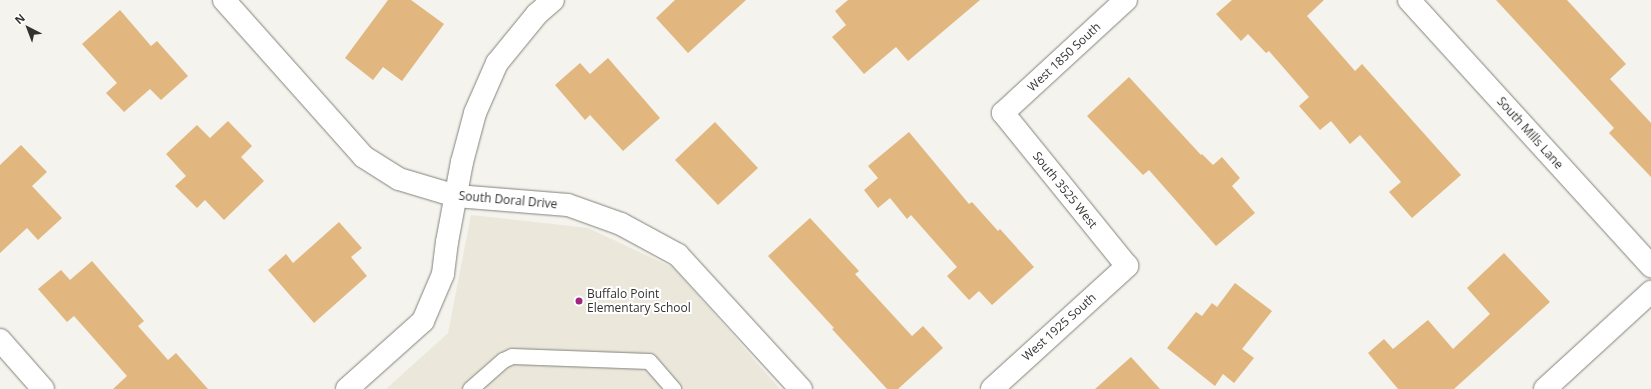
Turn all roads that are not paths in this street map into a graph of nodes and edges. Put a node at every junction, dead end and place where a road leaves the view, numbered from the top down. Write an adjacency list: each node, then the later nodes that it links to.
1 (224, 0): 6 (street, South Doral Drive)
2 (553, 0): 6 (street)
3 (1126, 0): 5 (street, West 1850 South)
4 (1409, 0): 8 (street, South Mills Lane)
5 (1003, 113): 7 (street, South 3525 West)
6 (456, 196): 12 (street); 15 (street, South Doral Drive)
7 (1127, 266): 16 (street, West 1925 South)
8 (1651, 266)
9 (1651, 292): 17 (street)
10 (0, 340): 11 (street)
11 (43, 389)
12 (348, 389)
13 (470, 389): 14 (lane)
14 (673, 389)
15 (801, 389)
16 (992, 389)
17 (1545, 389)

